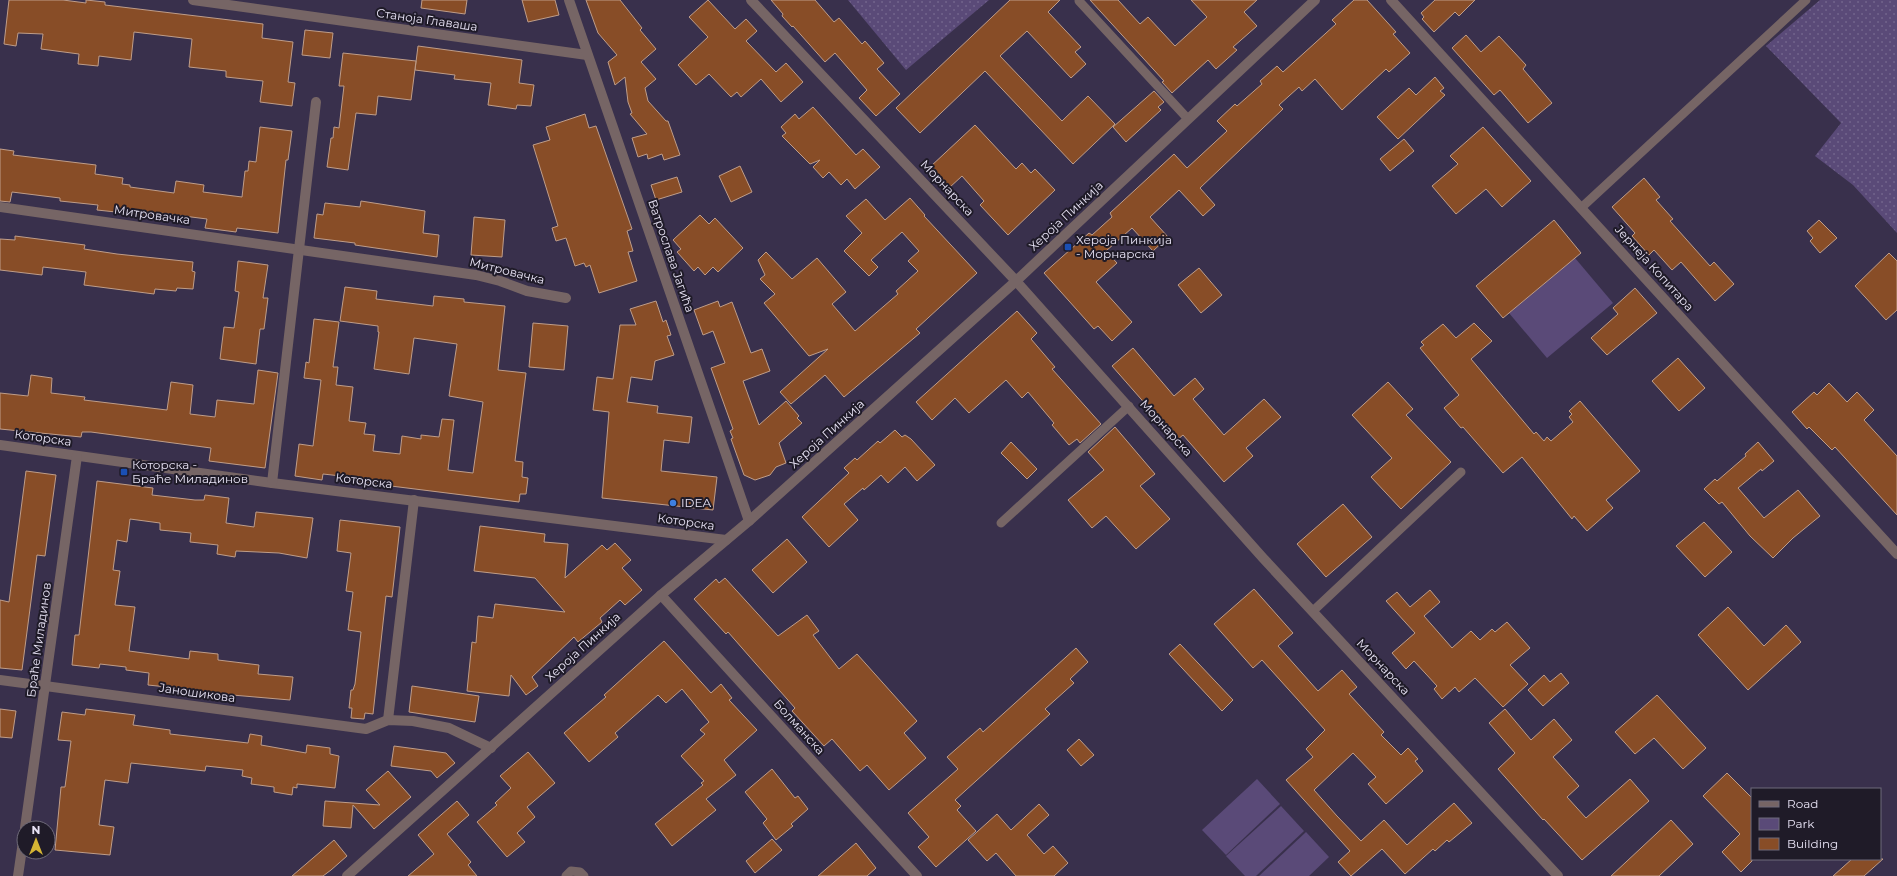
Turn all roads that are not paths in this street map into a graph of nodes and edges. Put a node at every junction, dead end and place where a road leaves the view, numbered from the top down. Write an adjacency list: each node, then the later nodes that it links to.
1 (193, 0): 8 (street, Станоја Главаша)
2 (569, 0): 8 (street, Ватрослава Јагића)
3 (751, 0): 14 (street, Морнарска)
4 (1314, 0): 10 (street, Хероја Пинкија)
5 (1391, 0): 12 (street, Јернеја Копитара)
6 (1806, 0): 12 (lane)
7 (1079, 1): 10 (lane)
8 (587, 55): 22 (street, Ватрослава Јагића)
9 (316, 102): 13 (street)
10 (1188, 119): 14 (street, Хероја Пинкија)
11 (0, 207): 13 (street, Митровачка)
12 (1581, 208): 25 (street, Јернеја Копитара)
13 (300, 248): 15 (street, Митровачка); 20 (street)
14 (1016, 281): 16 (street, Морнарска); 22 (street, Хероја Пинкија)
15 (566, 298)
16 (1129, 406): 23 (lane); 27 (street, Морнарска)
17 (0, 446): 18 (street, Которска)
18 (77, 456): 20 (street, Которска); 29 (street, Браће Миладинов)
19 (1461, 472): 27 (lane)
20 (272, 483): 21 (street, Которска)
21 (414, 500): 24 (street, Которска); 30 (street)
22 (749, 521): 24 (street, Хероја Пинкија)
23 (1001, 524)
24 (726, 540): 26 (street, Хероја Пинкија)
25 (1897, 554)
26 (660, 595): 31 (street, Хероја Пинкија); 38 (street, Болманска)
27 (1313, 610): 39 (street, Морнарска)
28 (0, 680): 29 (street, Јаношикова)
29 (46, 686): 30 (street, Јаношикова); 32 (street, Браће Миладинов)
30 (388, 720): 31 (street, Јаношикова)
31 (491, 748): 35 (street, Хероја Пинкија)
32 (26, 820)
33 (20, 860): 34 (street)
34 (18, 876)
35 (347, 876)
36 (566, 876): 37 (lane)
37 (584, 876)
38 (917, 876)
39 (1558, 876)

